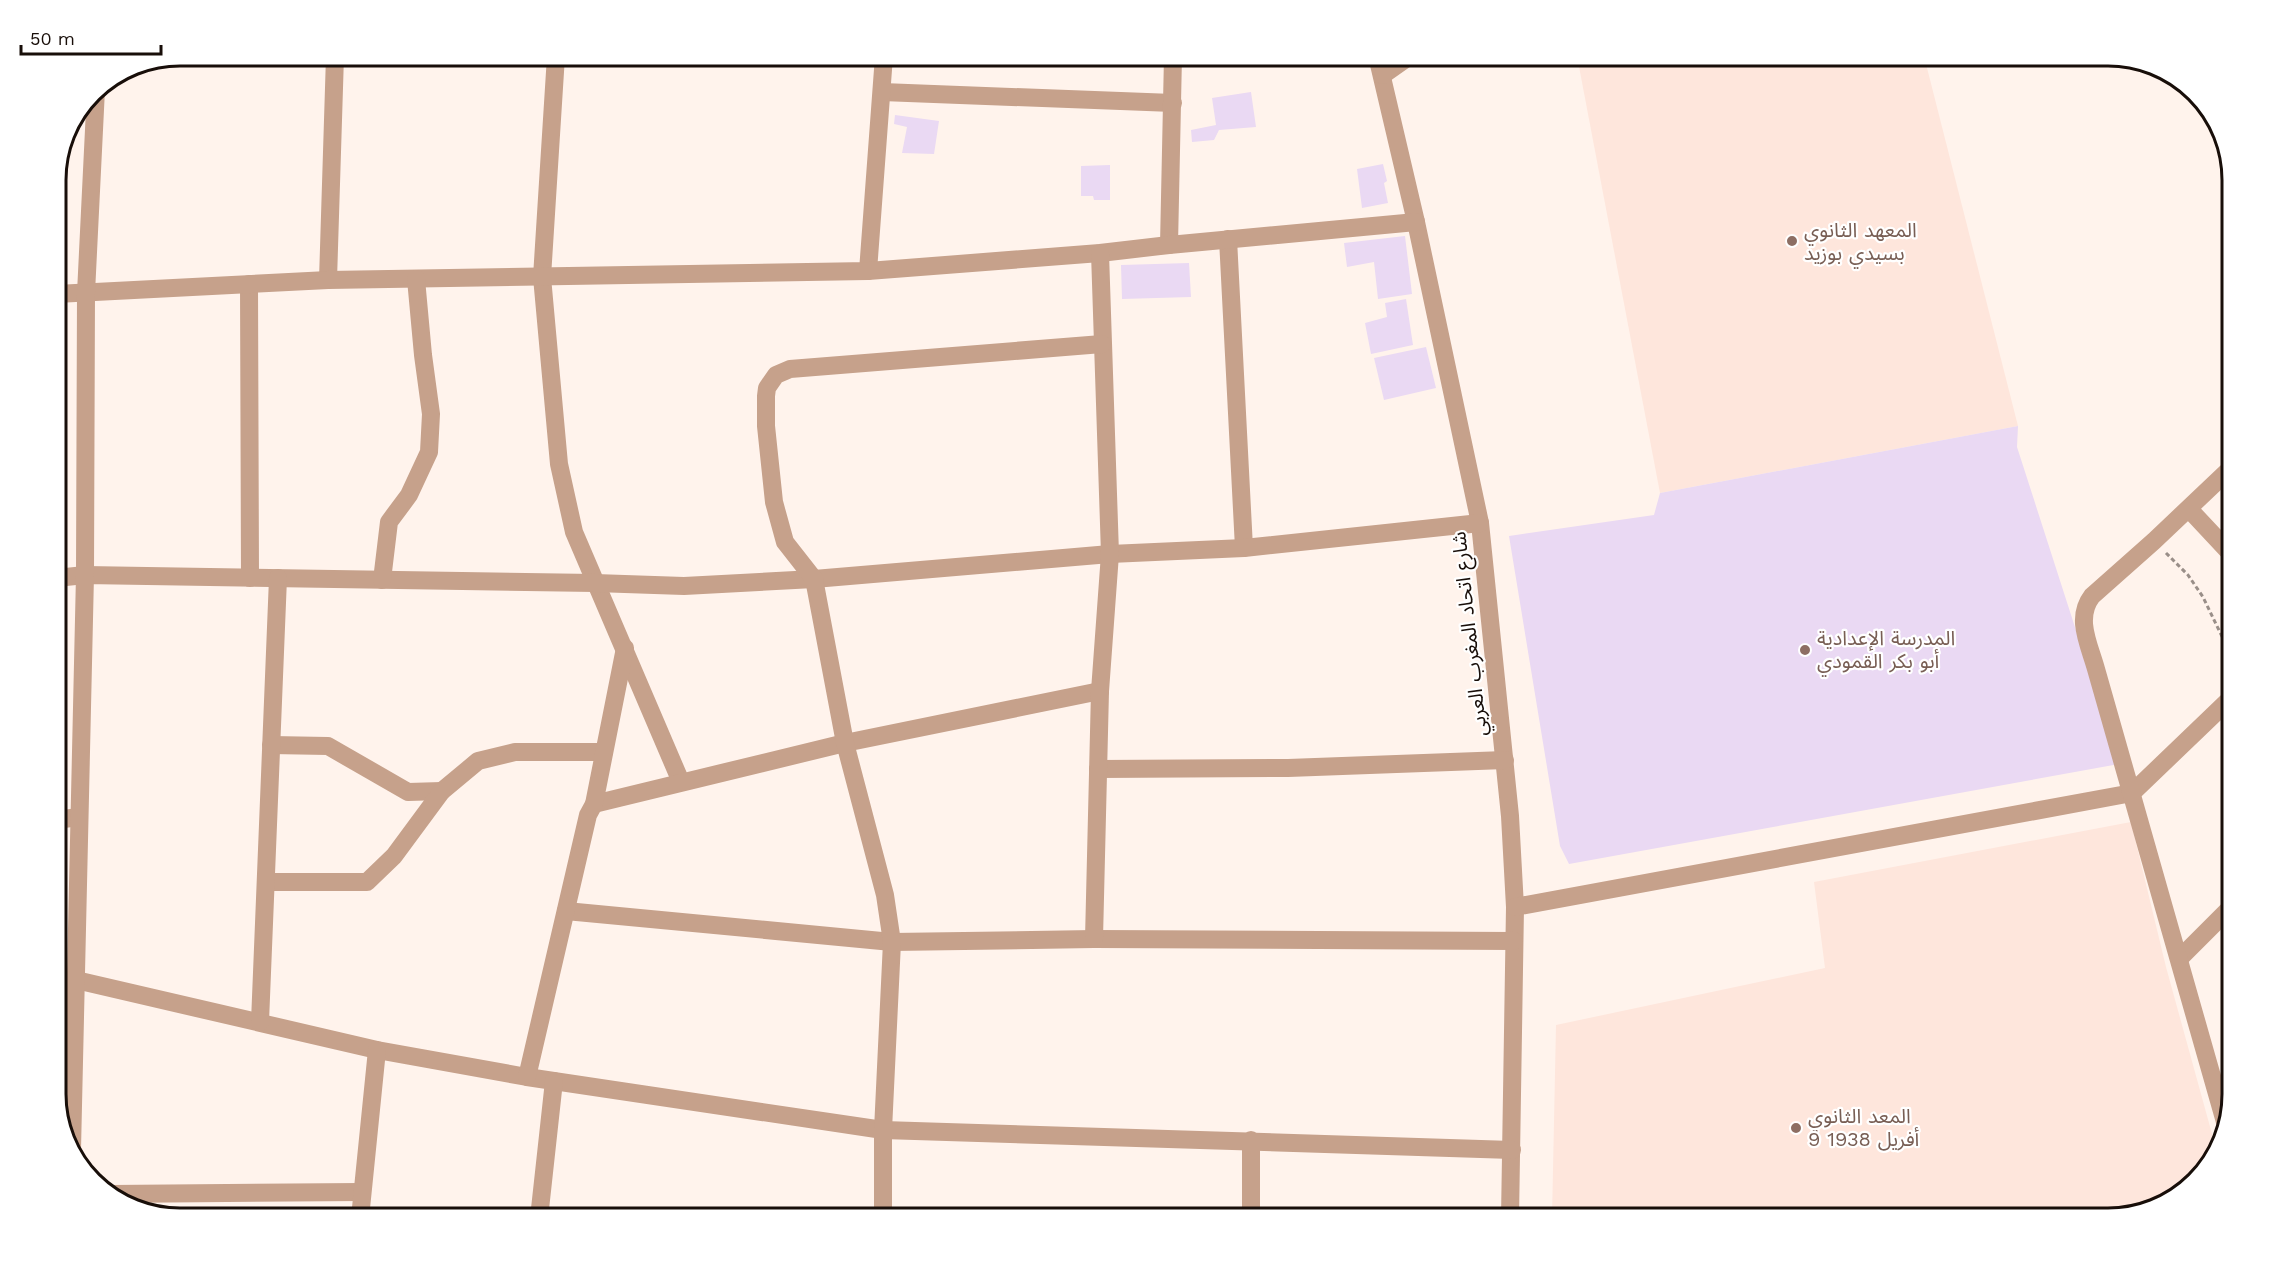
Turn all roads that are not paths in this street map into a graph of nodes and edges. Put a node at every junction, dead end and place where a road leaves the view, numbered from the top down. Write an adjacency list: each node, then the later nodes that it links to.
1 (335, 66): 18 (street)
2 (555, 66): 16 (street)
3 (883, 66): 8 (street)
4 (1173, 66): 10 (street)
5 (1380, 66): 7 (street, شارع اتحاد المغرب العربي)
6 (1396, 66): 7 (street)
7 (1383, 75): 11 (street, شارع اتحاد المغرب العربي)
8 (882, 92): 10 (street); 15 (street)
9 (95, 103): 20 (street)
10 (1173, 103): 13 (street)
11 (1416, 222): 12 (street); 25 (street, شارع اتحاد المغرب العربي)
12 (1228, 239): 13 (street); 27 (street)
13 (1169, 245): 14 (street)
14 (1100, 254): 15 (street); 22 (street)
15 (868, 271): 16 (street)
16 (542, 277): 17 (street); 35 (street)
17 (416, 279): 18 (street); 34 (street)
18 (328, 280): 19 (street)
19 (249, 284): 20 (street); 31 (street)
20 (86, 293): 21 (street); 29 (street)
21 (66, 294)
22 (1102, 344): 28 (street); 33 (street)
23 (2222, 477): 24 (street)
24 (2189, 509): 26 (street); 46 (street)
25 (1480, 523): 27 (street); 42 (street, شارع اتحاد المغرب العربي)
26 (2222, 544)
27 (1244, 548): 28 (street)
28 (1110, 554): 33 (street); 37 (street)
29 (84, 575): 30 (street); 31 (street); 48 (street)
30 (66, 578)
31 (250, 578): 32 (street)
32 (278, 578): 34 (street); 40 (street)
33 (813, 579): 35 (street); 39 (street)
34 (382, 580): 35 (street)
35 (595, 583): 36 (street)
36 (625, 648): 41 (street); 44 (street)
37 (1100, 691): 39 (street); 43 (street)
38 (2222, 707): 46 (street)
39 (845, 743): 44 (street); 56 (street)
40 (271, 746): 45 (street); 50 (street)
41 (604, 752): 45 (street); 47 (street)
42 (1505, 760): 43 (street); 51 (street, شارع اتحاد المغرب العربي)
43 (1098, 769): 54 (street)
44 (681, 782): 47 (street)
45 (442, 790): 50 (street)
46 (2132, 793): 51 (street); 57 (street)
47 (594, 804): 52 (street)
48 (79, 818): 49 (street); 58 (street)
49 (66, 819)
50 (266, 882): 59 (street)
51 (1515, 907): 55 (street, شارع اتحاد المغرب العربي)
52 (566, 911): 56 (street); 62 (street)
53 (2222, 916): 57 (street)
54 (1094, 939): 55 (street); 56 (street)
55 (1514, 941): 69 (street, شارع اتحاد المغرب العربي)
56 (892, 942): 67 (street)
57 (2180, 958): 65 (street)
58 (76, 980): 59 (street); 61 (street)
59 (260, 1022): 60 (street)
60 (377, 1050): 62 (street); 70 (street)
61 (66, 1068)
62 (526, 1077): 63 (street)
63 (554, 1081): 67 (street); 73 (street)
64 (66, 1087): 66 (street)
65 (2221, 1104)
66 (69, 1120)
67 (883, 1130): 68 (street); 74 (street)
68 (1251, 1140): 69 (street); 75 (street)
69 (1512, 1150): 76 (street, شارع اتحاد المغرب العربي)
70 (362, 1192): 71 (street); 72 (street)
71 (126, 1194)
72 (361, 1208)
73 (540, 1208)
74 (883, 1208)
75 (1251, 1208)
76 (1510, 1208)

